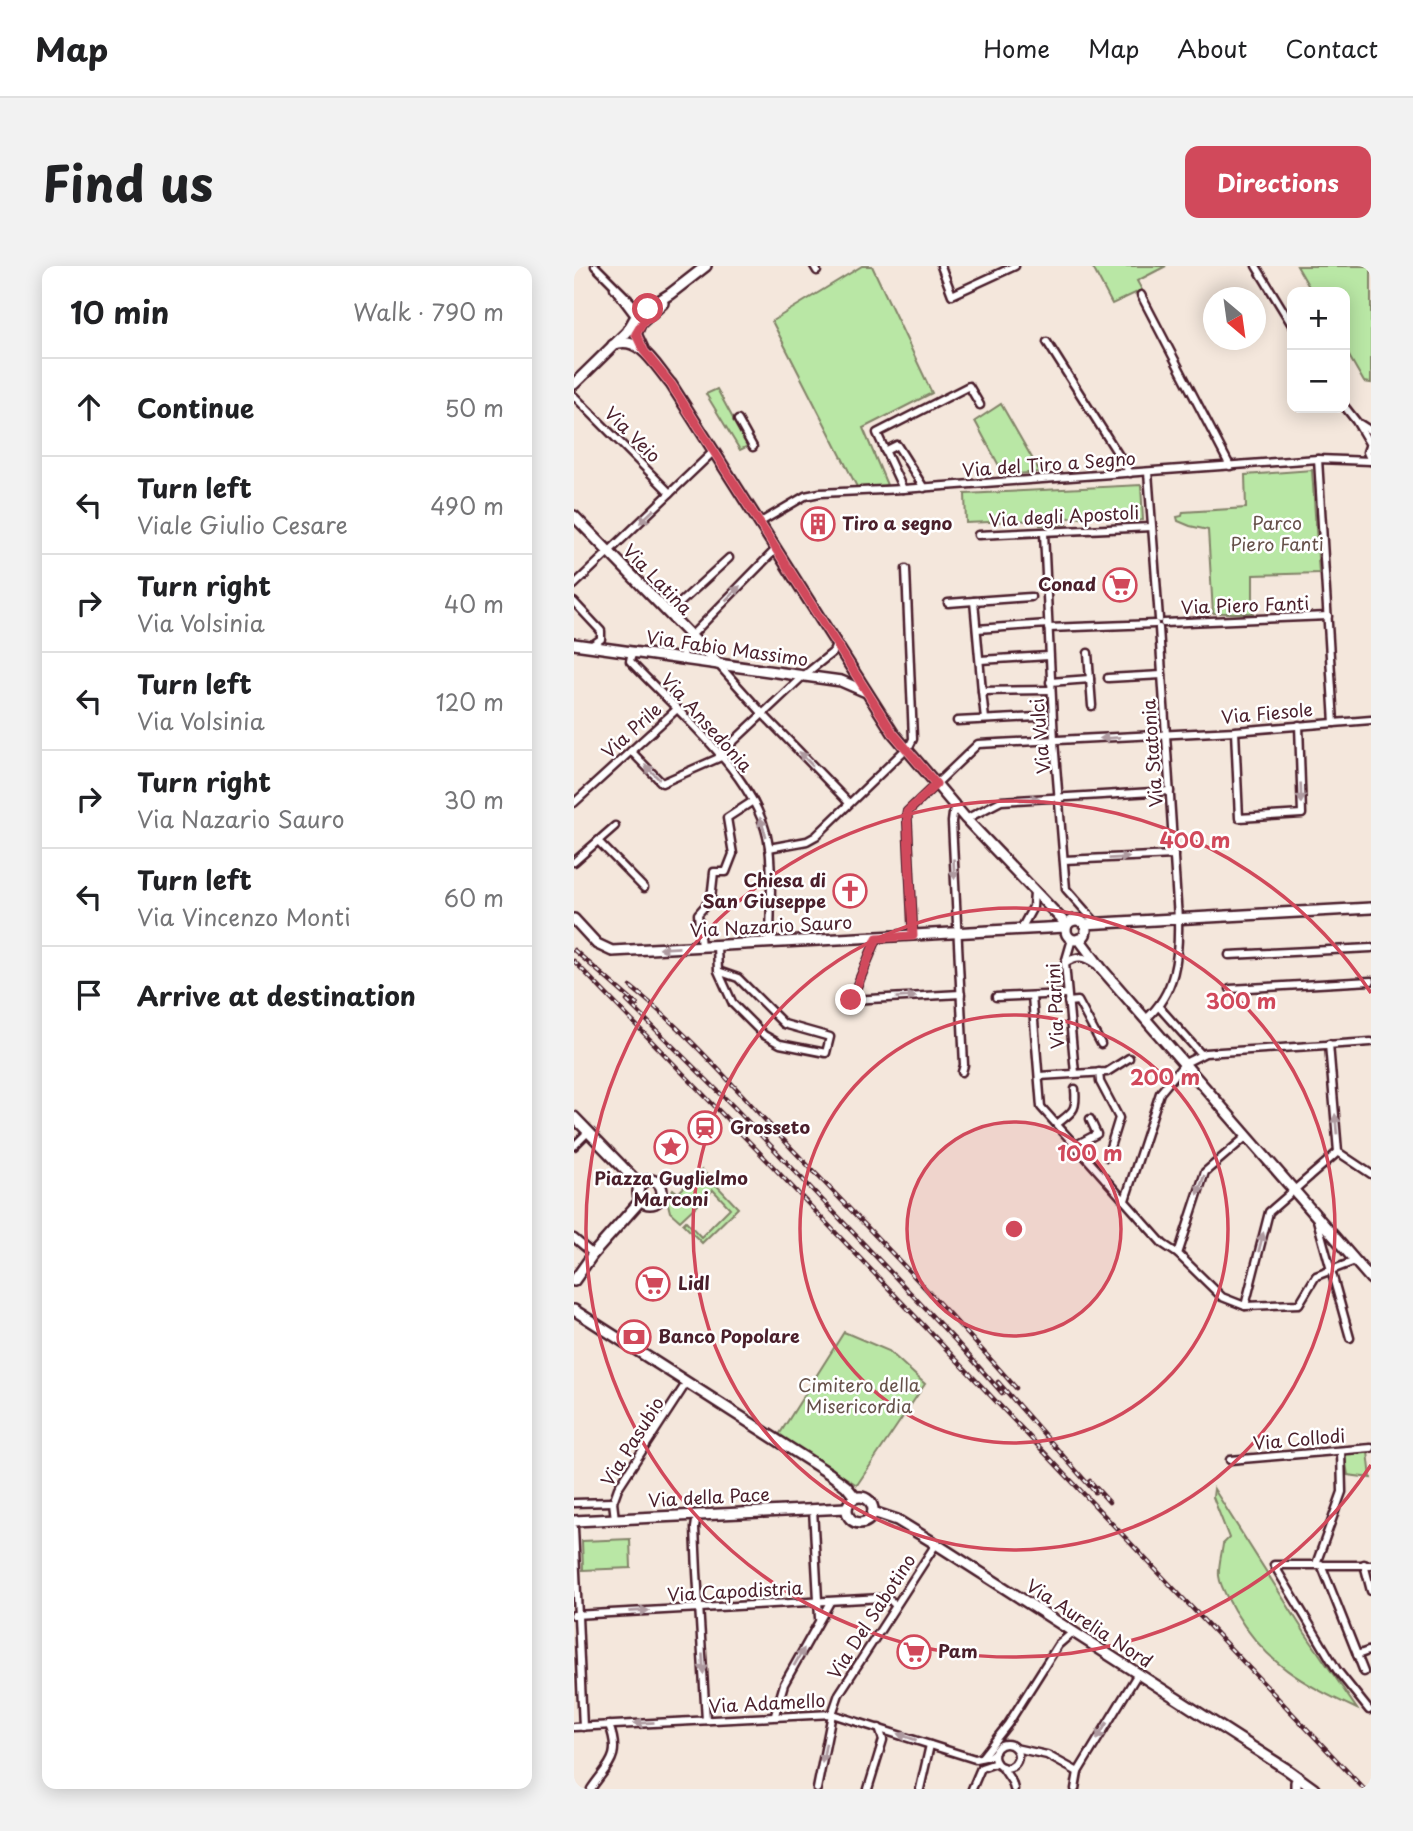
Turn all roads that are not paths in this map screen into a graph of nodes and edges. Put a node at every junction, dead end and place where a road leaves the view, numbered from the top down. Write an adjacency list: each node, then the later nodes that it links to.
1 (595, 266): 7 (street)
2 (706, 266): 7 (main road)
3 (941, 266): 4 (street)
4 (1015, 266)
5 (1256, 266): 8 (street)
6 (1141, 295): 26 (street)
7 (639, 317): 10 (main road); 11 (main road)
8 (1287, 317)
9 (1047, 342): 28 (street)
10 (613, 345): 11 (main road); 12 (main road)
11 (644, 351): 21 (main road)
12 (574, 384)
13 (574, 396): 31 (street, Via Veio)
14 (980, 405): 22 (street)
15 (1350, 413): 17 (street)
16 (738, 420): 20 (street)
17 (1356, 421): 18 (street); 19 (street)
18 (1371, 431)
19 (1369, 444): 23 (street, Via del Tiro a Segno); 25 (street)
20 (753, 447)
21 (714, 451): 31 (street); 33 (main road)
22 (885, 451): 29 (street); 30 (street)
23 (1349, 458): 24 (street, Via del Tiro a Segno); 25 (street, Via del Tiro a Segno)
24 (1318, 459): 26 (street, Via del Tiro a Segno); 47 (street)
25 (1371, 461)
26 (1230, 466): 27 (street, Via del Tiro a Segno)
27 (1148, 472): 28 (street, Via del Tiro a Segno); 34 (street, Via Statonia)
28 (1130, 473): 29 (street, Via del Tiro a Segno)
29 (924, 488): 30 (street, Via del Tiro a Segno)
30 (903, 489): 33 (street, Via del Tiro a Segno)
31 (670, 493): 38 (street, one-way to 38)
32 (574, 516): 38 (main road, Via Latina)
33 (759, 523): 37 (main road)
34 (1152, 527): 35 (street, Via degli Apostoli); 48 (street, Via Statonia)
35 (1044, 533): 36 (street, Via degli Apostoli); 49 (street, Via Vulci)
36 (978, 535)
37 (776, 550): 50 (main road); 52 (street, one-way to 37)
38 (609, 552): 41 (street); 46 (main road, Via Latina)
39 (729, 558): 46 (street)
40 (906, 569): 82 (street)
41 (574, 585)
42 (1031, 597): 43 (street)
43 (974, 601): 45 (street); 51 (street)
44 (574, 603): 54 (street)
45 (948, 603)
46 (668, 614): 52 (main road, Via Latina)
47 (1328, 616): 48 (street, Via Piero Fanti); 77 (street)
48 (1159, 624): 49 (street, Via Piero Fanti); 62 (street, Via Statonia)
49 (1048, 626): 51 (street, Via Piero Fanti); 58 (street, Via Vulci)
50 (825, 628): 55 (main road); 69 (main road)
51 (977, 629): 60 (street)
52 (689, 636): 59 (street); 61 (main road, Via Latina)
53 (574, 644): 54 (main road, Via Fabio Massimo)
54 (590, 646): 56 (main road, Via Fabio Massimo)
55 (835, 647): 63 (street); 66 (main road)
56 (636, 653): 59 (main road, Via Fabio Massimo); 71 (street, Via Ansedonia)
57 (1088, 653): 65 (street)
58 (1049, 656): 60 (street); 67 (street, Via Vulci)
59 (685, 660): 61 (main road, Via Fabio Massimo)
60 (980, 660): 68 (street)
61 (718, 664): 63 (main road, Via Fabio Massimo); 72 (street)
62 (1162, 675): 64 (street); 80 (street, Via Statonia)
63 (803, 676): 66 (main road, Via Fabio Massimo); 72 (street)
64 (1108, 678)
65 (1090, 679): 67 (street); 70 (street)
66 (841, 681): 69 (main road, Via Fabio Massimo)
67 (1051, 686): 68 (street); 81 (street, Via Vulci)
68 (982, 691): 74 (street)
69 (871, 697): 82 (main road)
70 (1092, 706)
71 (677, 709): 83 (street, Via Prile); 84 (street, Via Ansedonia)
72 (763, 715): 84 (street); 90 (street, one-way to 72)
73 (1038, 717): 74 (street)
74 (985, 719): 76 (street)
75 (1371, 720): 77 (street, Via Fiesole)
76 (957, 721)
77 (1334, 723): 78 (street, Via Fiesole)
78 (1299, 725): 79 (street, Via Fiesole); 79 (street, one-way to 79)
79 (1236, 731): 80 (street, Via Fiesole)
80 (1166, 735): 81 (street, Via Fiesole, one-way to 81); 86 (street, Via Statonia)
81 (1054, 741): 85 (street, Via Fiesole); 87 (street, Via Vulci)
82 (906, 750): 85 (main road); 90 (street)
83 (631, 751): 84 (street, one-way to 83); 89 (street, Via Prile)
84 (720, 756): 88 (street, Via Ansedonia)
85 (936, 784): 91 (main road); 110 (street, Via Fiesole)
86 (1170, 791): 87 (street); 96 (street, Via Statonia)
87 (1060, 796): 92 (street, one-way to 87); 97 (street, Via Vulci)
88 (754, 801): 95 (street, Via Ansedonia, one-way to 88); 115 (street)
89 (574, 803)
90 (849, 803): 95 (street)
91 (954, 806): 92 (main road); 109 (street, one-way to 109)
92 (966, 819): 100 (main road)
93 (615, 826): 94 (street)
94 (598, 841): 98 (street); 99 (street)
95 (769, 848): 113 (street, Via Ansedonia)
96 (1174, 855): 97 (street, one-way to 96); 104 (street, Via Statonia)
97 (1064, 860): 106 (street, Via Vulci)
98 (574, 862)
99 (644, 888)
100 (1034, 892): 102 (main road); 108 (street)
101 (1371, 908): 104 (main road)
102 (1056, 912): 105 (main road); 107 (main road)
103 (574, 919): 115 (main road, Via Nazario Sauro, one-way to 103)
104 (1178, 919): 106 (main road); 128 (street, Via Statonia)
105 (1083, 924): 106 (main road); 107 (main road); 112 (main road); 119 (main road)
106 (1097, 924)
107 (1067, 926): 108 (main road, Via Nazario Sauro); 112 (main road)
108 (1021, 930): 109 (main road, Via Nazario Sauro)
109 (957, 933): 110 (main road, Via Nazario Sauro); 124 (street)
110 (913, 936): 111 (main road, Via Nazario Sauro)
111 (877, 938): 113 (main road, Via Nazario Sauro); 124 (street, one-way to 124)
112 (1076, 939): 118 (street, Via Parini); 119 (main road)
113 (770, 943): 114 (main road, Via Nazario Sauro)
114 (717, 946): 115 (main road, Via Nazario Sauro); 120 (street)
115 (701, 947)
116 (1371, 948): 117 (street)
117 (1229, 955)
118 (1065, 963): 119 (street); 123 (street, Via Parini)
119 (1101, 968): 129 (main road)
120 (719, 971): 120 (street)
121 (1371, 981): 122 (street)
122 (1230, 989)
123 (1067, 993): 125 (street); 127 (street, Via Parini)
124 (961, 994): 136 (street)
125 (1032, 996): 126 (street); 139 (street)
126 (996, 997)
127 (1068, 1002): 131 (street); 138 (street, Via Parini)
128 (1159, 1007): 129 (street, Via Statonia); 133 (street)
129 (1146, 1019): 135 (main road)
130 (1371, 1042): 132 (street)
131 (1101, 1044)
132 (1329, 1044): 133 (street); 150 (street, one-way to 132)
133 (1201, 1054): 135 (street)
134 (1129, 1058): 137 (street)
135 (1185, 1063): 146 (main road); 156 (street)
136 (962, 1072)
137 (1098, 1072): 138 (street); 147 (street)
138 (1074, 1073): 139 (street)
139 (1039, 1076): 143 (street)
140 (1075, 1089): 143 (street)
141 (574, 1117): 144 (main road)
142 (1090, 1119): 145 (street)
143 (1056, 1124): 148 (street)
144 (587, 1133): 149 (street); 153 (main road)
145 (1097, 1134): 147 (street); 148 (street)
146 (1247, 1136): 154 (main road); 160 (street, one-way to 160)
147 (1113, 1138): 151 (street)
148 (1076, 1145): 156 (street)
149 (574, 1146)
150 (1338, 1152): 152 (street); 154 (street)
151 (1107, 1157)
152 (1371, 1174)
153 (640, 1185): 155 (main road); 155 (main road)
154 (1294, 1189): 157 (main road); 165 (street, one-way to 154)
155 (641, 1200): 159 (main road)
156 (1125, 1200): 160 (street)
157 (1316, 1215): 161 (main road); 162 (street)
158 (574, 1238): 159 (street)
159 (593, 1254): 164 (main road)
160 (1178, 1254): 165 (street)
161 (1355, 1261): 162 (street); 163 (main road)
162 (1332, 1270): 165 (street); 167 (street)
163 (1369, 1274)
164 (574, 1281)
165 (1245, 1306)
166 (574, 1310): 168 (main road, Via Aurelia Nord)
167 (1350, 1338)
168 (687, 1382): 172 (main road, Via Aurelia Nord); 173 (street, Via Pasubio)
169 (1371, 1448): 170 (street, Via Collodi)
170 (1341, 1451): 171 (street, Via Collodi); 183 (street)
171 (1230, 1460)
172 (855, 1497): 175 (main road); 177 (main road, Via Aurelia Nord)
173 (613, 1502): 174 (street); 179 (street, Via Pasubio)
174 (574, 1503)
175 (846, 1508): 176 (main road, Via della Pace); 177 (main road, Via Aurelia Nord)
176 (813, 1509): 178 (main road, Via della Pace); 186 (street)
177 (873, 1512): 182 (main road, Via Aurelia Nord)
178 (697, 1514): 179 (main road, Via della Pace); 189 (street)
179 (615, 1519): 180 (main road, Via della Pace)
180 (574, 1521)
181 (574, 1528): 190 (street)
182 (936, 1544): 188 (street, Via Del Sabotino); 192 (main road, Via Aurelia Nord)
183 (1319, 1564): 184 (street); 194 (street); 197 (street)
184 (1367, 1564): 185 (street)
185 (1371, 1591)
186 (819, 1602): 187 (street, Via Capodistria); 189 (street, Via Capodistria); 191 (street)
187 (830, 1602): 188 (street, Via Capodistria); 191 (street)
188 (895, 1605): 198 (street, Via Del Sabotino)
189 (699, 1608): 190 (street, Via Capodistria, one-way to 189); 200 (street, one-way to 200)
190 (576, 1614): 204 (street)
191 (819, 1622): 199 (street, one-way to 191)
192 (1073, 1632): 196 (main road, Via Aurelia Nord); 201 (street)
193 (1371, 1650): 194 (street)
194 (1357, 1655): 195 (street)
195 (1364, 1672)
196 (1137, 1675): 214 (main road, Via Aurelia Nord); 216 (street, one-way to 216)
197 (1369, 1710)
198 (832, 1714): 199 (street, Via Adamello); 205 (street, Via Adamello); 220 (street, Via Del Sabotino, one-way to 220)
199 (775, 1715): 200 (street, Via Adamello)
200 (706, 1720): 202 (street, Via Adamello, one-way to 202)
201 (1007, 1724): 207 (street); 208 (street); 211 (street)
202 (609, 1725): 204 (street, Via Adamello); 219 (street)
203 (574, 1727): 204 (street, Via Adamello)
204 (583, 1727)
205 (879, 1728): 206 (street, Via Adamello, one-way to 205); 221 (street)
206 (929, 1745): 211 (street, Via Adamello); 222 (street)
207 (1001, 1745): 208 (street); 209 (street)
208 (1014, 1747): 210 (street); 212 (street)
209 (995, 1752): 211 (street); 213 (street)
210 (1042, 1753): 212 (street); 216 (street)
211 (977, 1759): 215 (street)
212 (1015, 1763): 213 (street); 217 (street)
213 (999, 1765): 215 (street); 217 (street)
214 (1285, 1768): 218 (main road, Via Aurelia Nord); 225 (main road, Via Aurelia Nord)
215 (977, 1772): 223 (street)
216 (1078, 1772): 224 (street)
217 (1013, 1785)
218 (1298, 1787)
219 (591, 1789)
220 (817, 1789)
221 (868, 1789)
222 (920, 1789)
223 (972, 1789)
224 (1075, 1789)
225 (1314, 1789)

